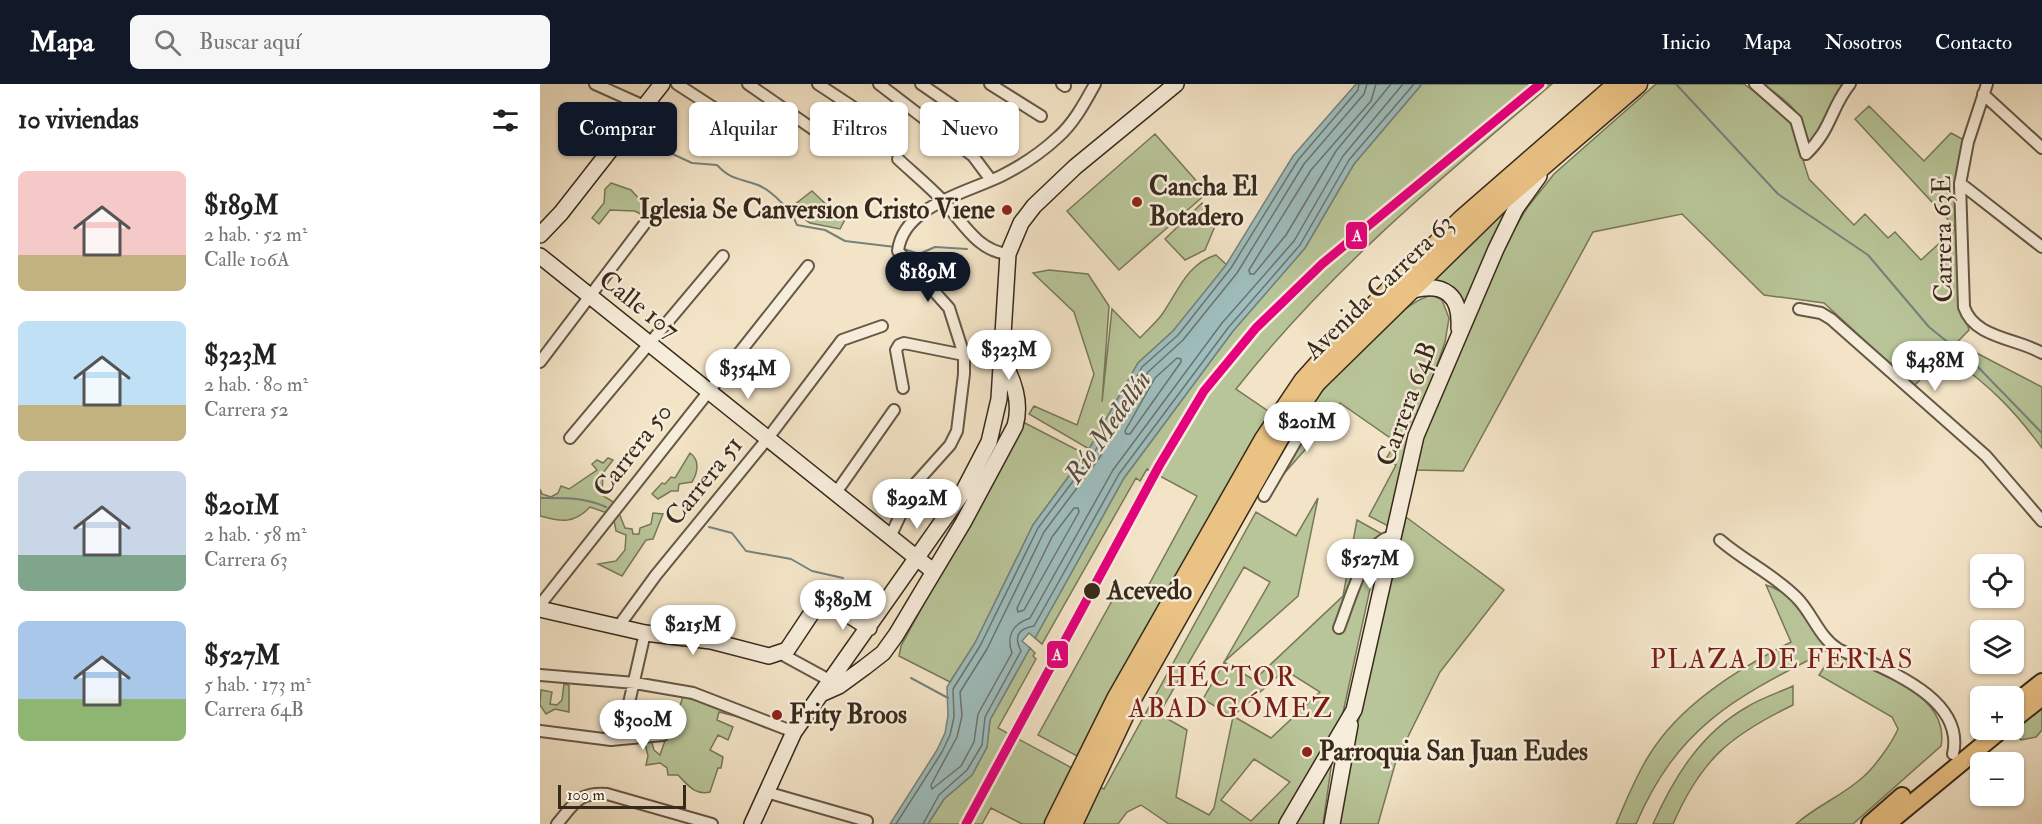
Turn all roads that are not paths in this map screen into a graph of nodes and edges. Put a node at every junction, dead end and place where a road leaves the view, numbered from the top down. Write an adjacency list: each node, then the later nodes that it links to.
1 (596, 84): 16 (street)
2 (662, 84): 17 (main road)
3 (677, 84): 18 (street)
4 (748, 84): 22 (street)
5 (818, 84): 19 (street)
6 (879, 84): 27 (street)
7 (921, 84): 20 (street)
8 (990, 84): 21 (street)
9 (1095, 84): 27 (street)
10 (1176, 84): 33 (main road)
11 (1617, 84): 92 (highway, Avenida Carrera 63)
12 (1638, 84): 25 (highway, Avenida Carrera 63)
13 (1755, 84): 14 (street)
14 (1850, 84)
15 (1985, 89): 23 (street); 28 (street, Carrera 63E)
16 (635, 102)
17 (647, 102)
18 (705, 102)
19 (845, 102)
20 (947, 102)
21 (1041, 116)
22 (810, 127)
23 (2042, 148)
24 (605, 156): 31 (main road)
25 (1553, 157): 37 (highway, Avenida Carrera 63); 41 (main road, Carrera 64B)
26 (898, 159): 29 (street)
27 (991, 180): 29 (street)
28 (1960, 183): 32 (street); 43 (street, Carrera 63E)
29 (943, 201): 33 (street); 44 (street)
30 (646, 222): 38 (street)
31 (540, 235)
32 (2042, 246)
33 (1008, 254): 45 (main road)
34 (540, 256): 38 (main road, Calle 107)
35 (723, 256): 42 (street)
36 (808, 266): 48 (street, Carrera 50)
37 (1413, 290): 41 (main road, Carrera 64B); 52 (highway, Avenida Carrera 63)
38 (591, 298): 42 (main road, Calle 107); 46 (street)
39 (1799, 309): 57 (street)
40 (882, 326): 54 (street, Carrera 51)
41 (1457, 337): 59 (main road, Carrera 64B)
42 (650, 344): 48 (main road, Calle 107); 53 (street)
43 (2042, 353)
44 (964, 355): 47 (street); 58 (street)
45 (1002, 359): 49 (main road); 50 (main road)
46 (540, 362)
47 (903, 388)
48 (708, 390): 54 (main road, Calle 107); 65 (street, Carrera 50)
49 (999, 399): 50 (main road); 61 (main road)
50 (1017, 401): 62 (main road)
51 (894, 410): 55 (street)
52 (1297, 410): 56 (street); 93 (highway, Avenida Carrera 63)
53 (570, 438)
54 (768, 438): 55 (main road, Calle 107); 66 (street, Carrera 51)
55 (835, 494): 58 (main road, Calle 107)
56 (1264, 496)
57 (2042, 521)
58 (891, 535): 61 (main road, Calle 107)
59 (1392, 537): 68 (street); 78 (main road, Carrera 64B)
60 (1720, 540): 86 (street)
61 (918, 558): 62 (main road, Calle 107); 63 (main road)
62 (933, 571): 64 (main road)
63 (897, 588): 64 (main road); 67 (main road)
64 (914, 602): 75 (main road)
65 (540, 607): 66 (main road)
66 (618, 627): 69 (main road)
67 (869, 628): 69 (main road); 72 (main road)
68 (1339, 628)
69 (645, 633): 74 (street)
70 (785, 656): 72 (street)
71 (540, 675): 74 (street)
72 (829, 680): 75 (main road)
73 (2042, 682): 76 (main road)
74 (635, 683): 81 (street); 83 (street)
75 (821, 694): 81 (main road)
76 (2024, 696)
77 (2042, 697): 79 (main road)
78 (1354, 711): 94 (main road, Carrera 64B); 95 (main road)
79 (2024, 711)
80 (540, 731): 83 (street)
81 (794, 732): 87 (main road)
82 (663, 735): 83 (street)
83 (621, 738)
84 (1970, 740): 86 (main road)
85 (1989, 740): 97 (main road)
86 (1953, 754): 96 (main road)
87 (766, 792): 88 (street); 91 (main road)
88 (867, 820)
89 (557, 824): 90 (street)
90 (712, 824)
91 (752, 824)
92 (1054, 824)
93 (1073, 824)
94 (1287, 824)
95 (1332, 824)
96 (1870, 824)
97 (1887, 824)

